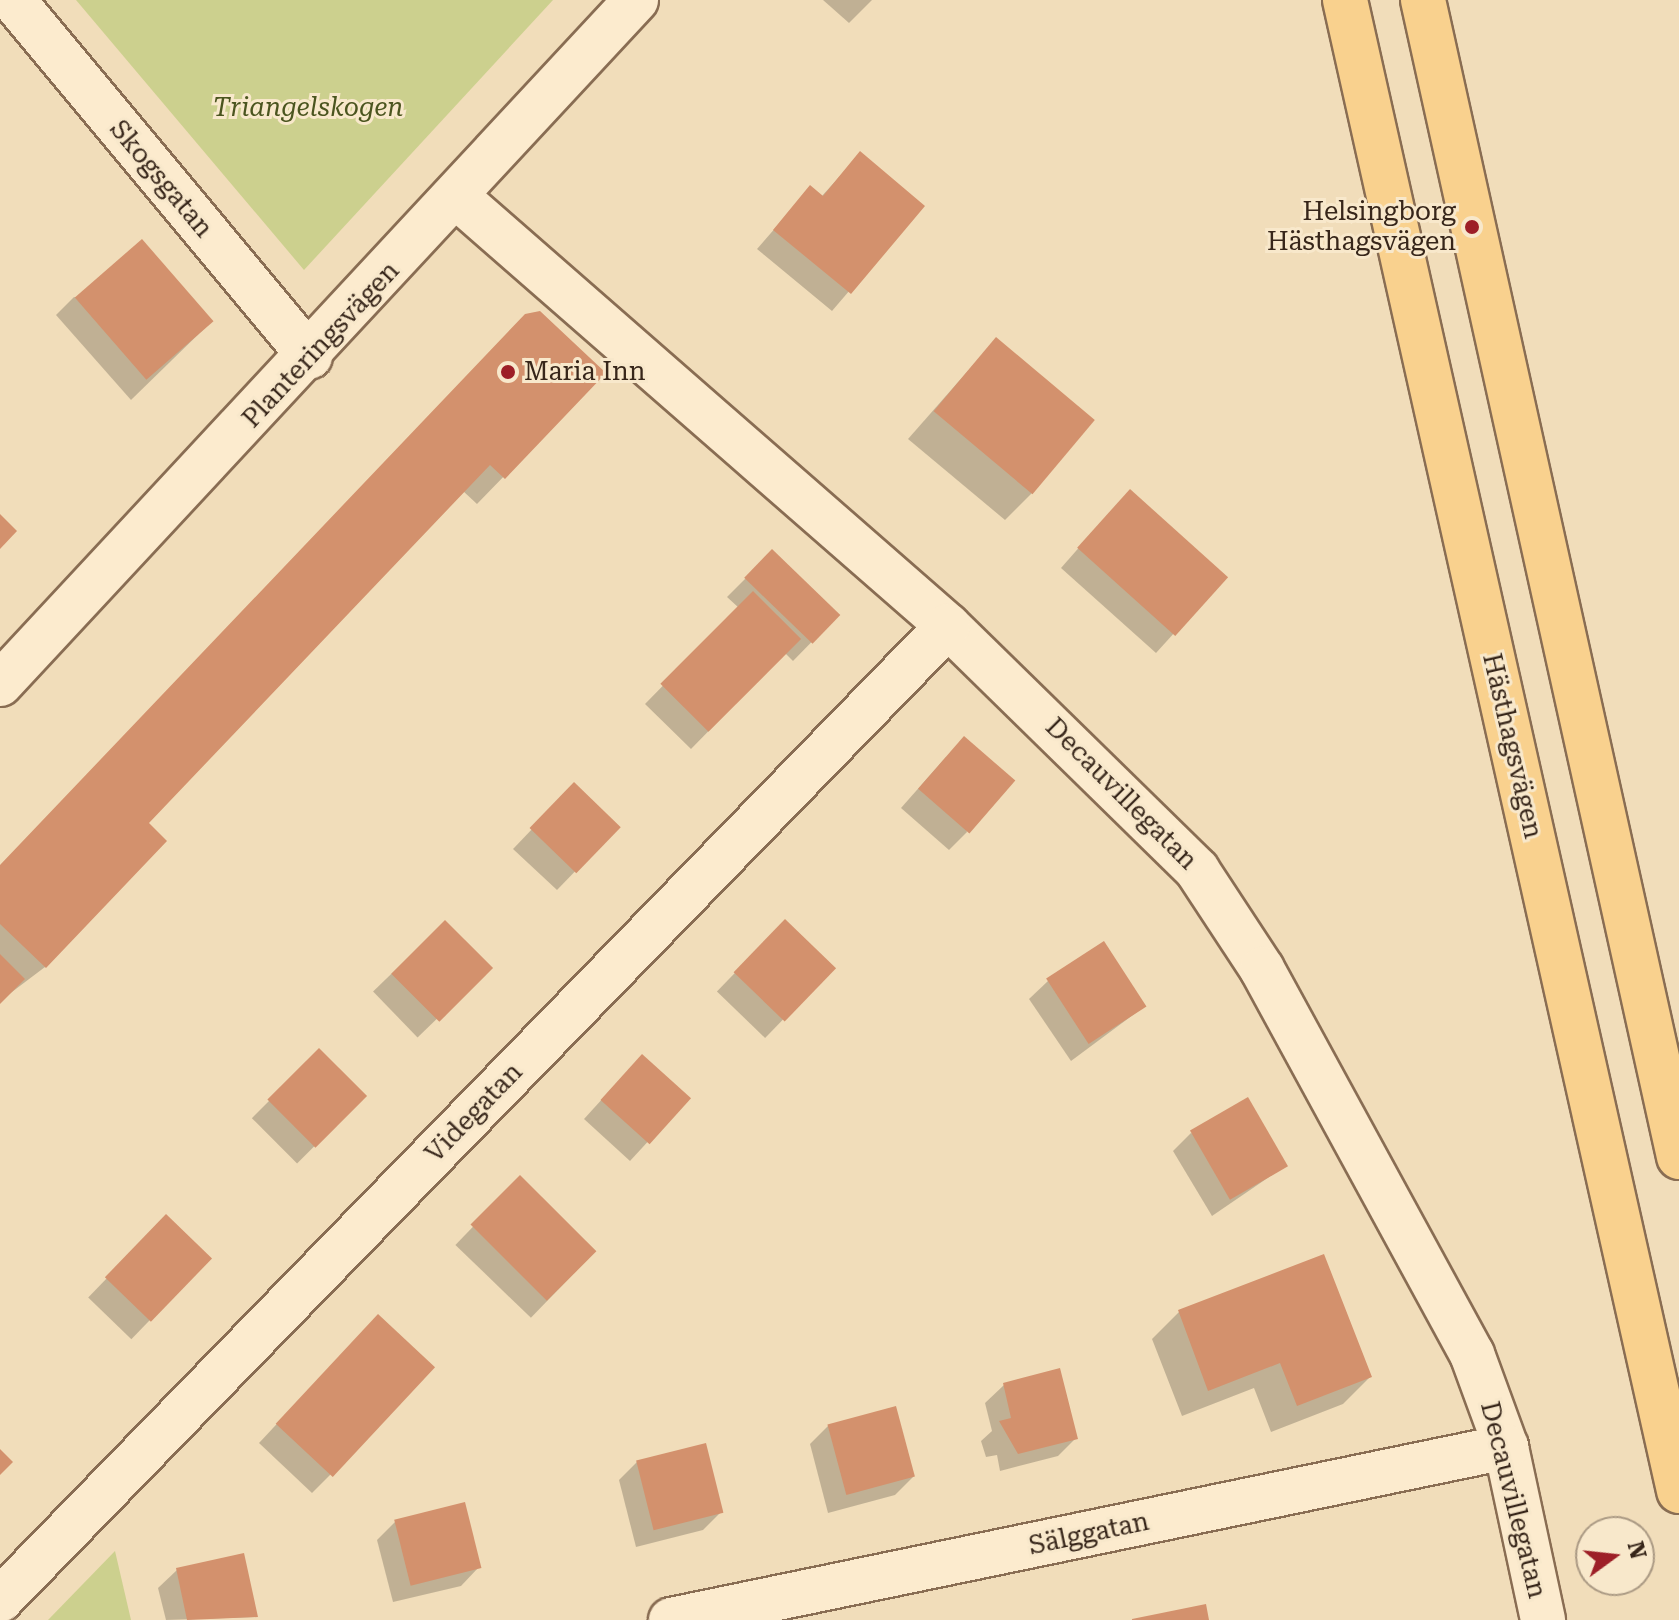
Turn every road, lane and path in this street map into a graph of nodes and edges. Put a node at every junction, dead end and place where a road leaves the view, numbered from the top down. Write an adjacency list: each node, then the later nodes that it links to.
1 (13, 0): 6 (street, Skogsgatan)
2 (636, 0): 5 (street, Planteringsvägen)
3 (1345, 0): 11 (main road, Hästhagsvägen)
4 (1423, 0): 9 (main road)
5 (458, 198): 6 (street, Planteringsvägen); 7 (street, Decauvillegatan)
6 (310, 357): 8 (street, Planteringsvägen)
7 (948, 626): 10 (street, Decauvillegatan); 12 (street, Videgatan)
8 (0, 684)
9 (1679, 1157)
10 (1506, 1447): 13 (street, Sälggatan); 14 (street, Decauvillegatan)
11 (1679, 1491)
12 (0, 1600)
13 (671, 1620)
14 (1543, 1620)

